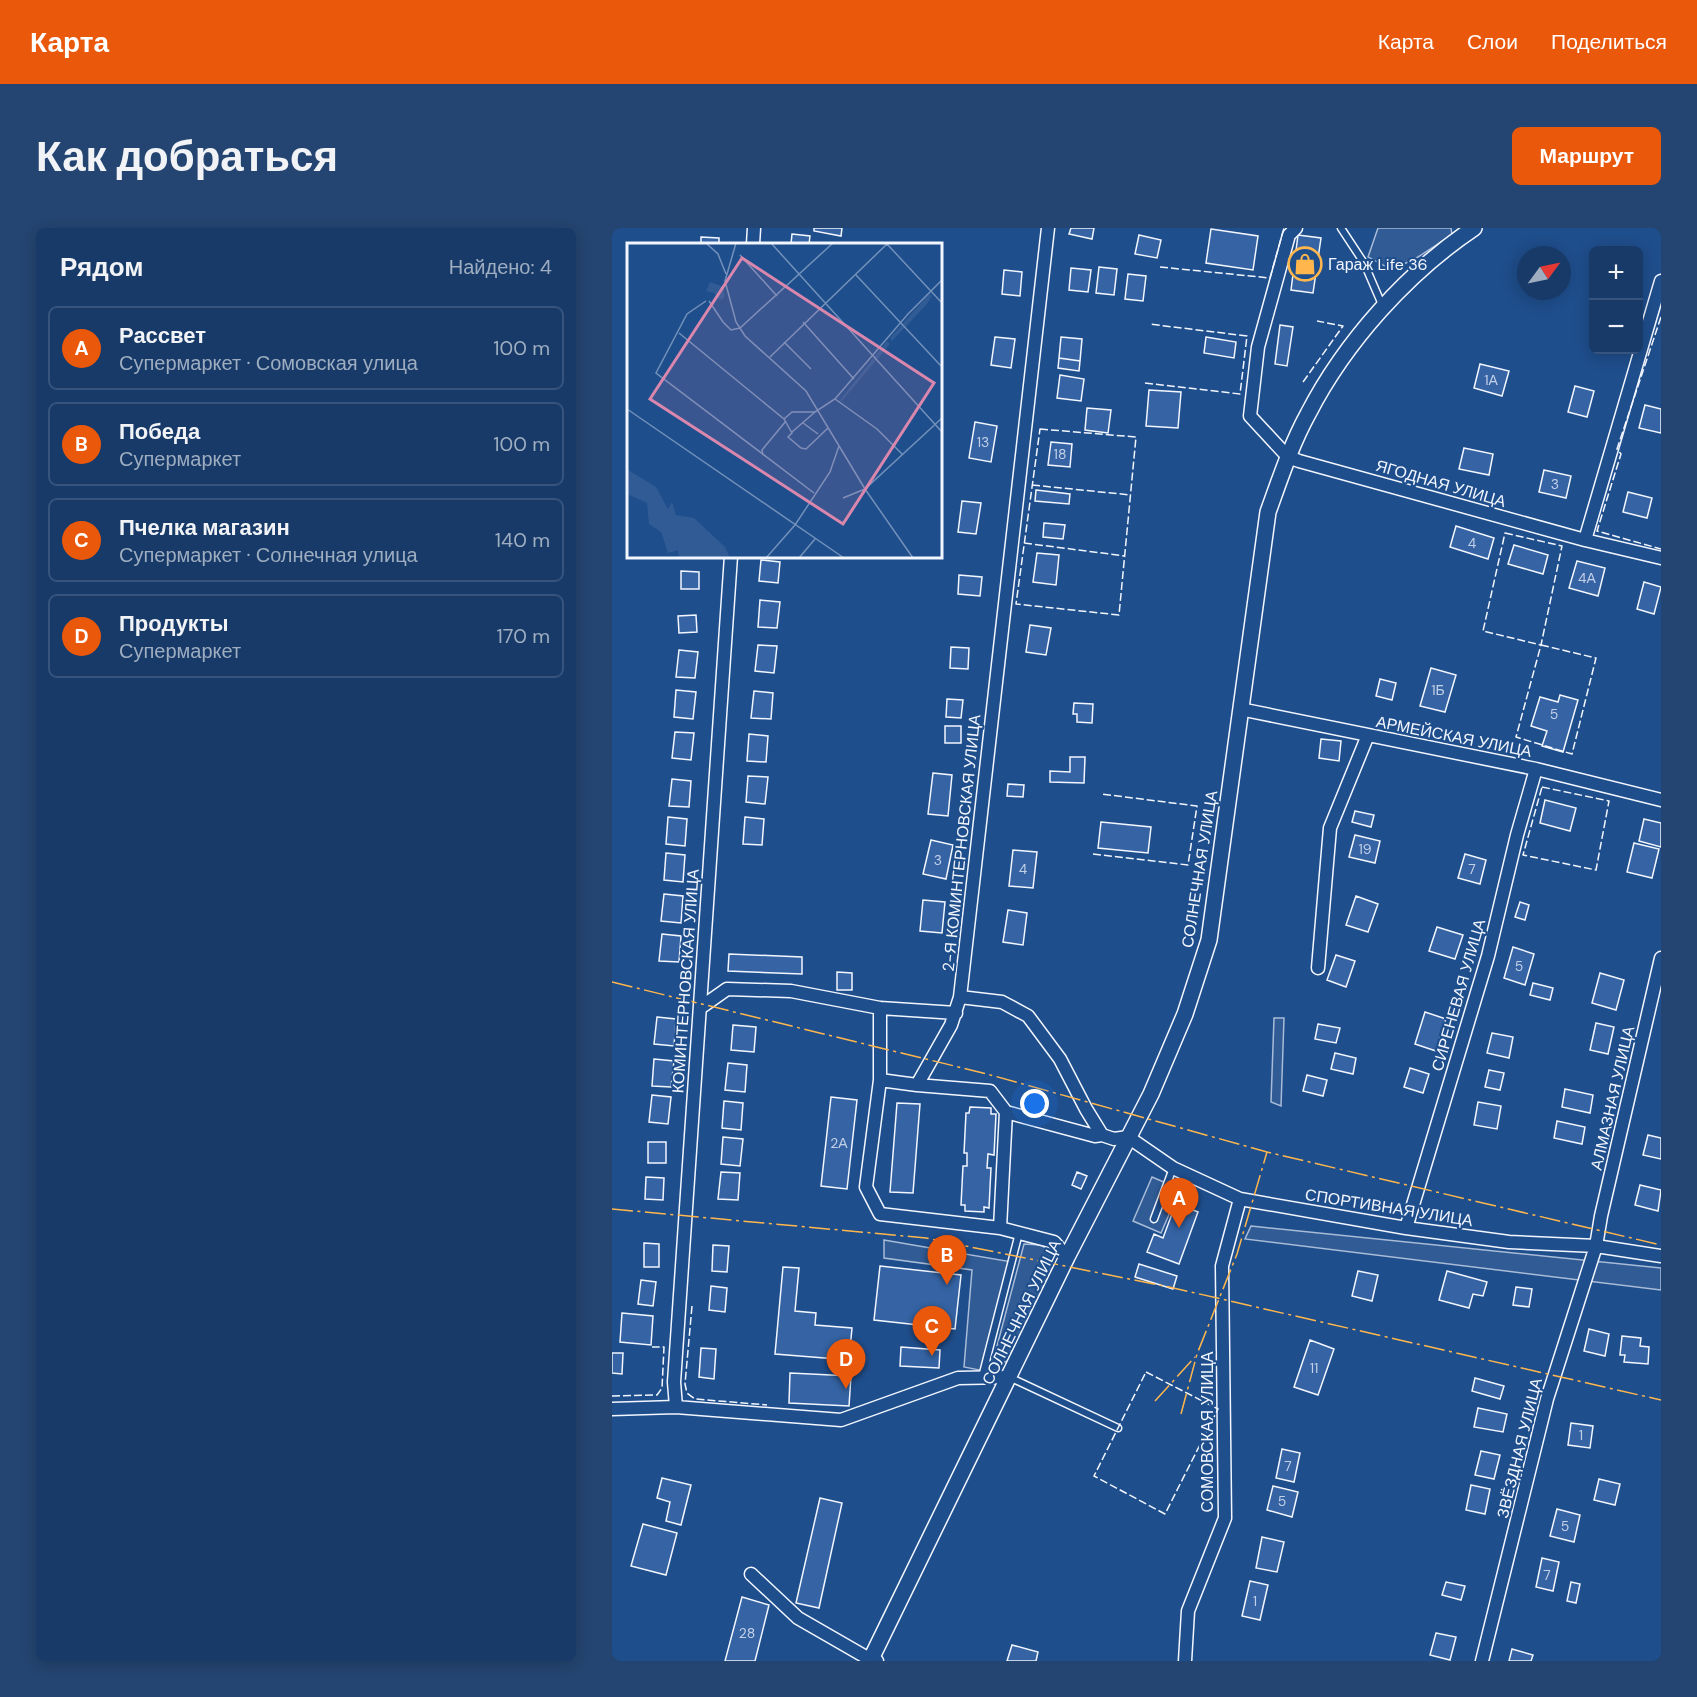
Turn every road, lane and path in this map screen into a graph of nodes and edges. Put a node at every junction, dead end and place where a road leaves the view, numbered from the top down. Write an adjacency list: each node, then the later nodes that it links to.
1 (754, 228): 6 (street)
2 (1048, 228): 19 (street, 2-Я КОМИНТЕРНОВСКАЯ УЛИЦА)
3 (1296, 228): 9 (street)
4 (1341, 228): 8 (lane)
5 (1474, 228): 8 (street, СОЛНЕЧНАЯ УЛИЦА)
6 (753, 243)
7 (1661, 281): 10 (street)
8 (1383, 308): 9 (street, СОЛНЕЧНАЯ УЛИЦА)
9 (1288, 457): 10 (street, ЯГОДНАЯ УЛИЦА); 13 (street, СОЛНЕЧНАЯ УЛИЦА)
10 (1585, 540): 12 (street, ЯГОДНАЯ УЛИЦА)
11 (731, 558): 20 (street, КОМИНТЕРНОВСКАЯ УЛИЦА)
12 (1661, 558)
13 (1240, 709): 14 (street, АРМЕЙСКАЯ УЛИЦА); 27 (street, СОЛНЕЧНАЯ УЛИЦА)
14 (1368, 735): 15 (street, АРМЕЙСКАЯ УЛИЦА); 18 (street)
15 (1536, 769): 16 (street, АРМЕЙСКАЯ УЛИЦА); 32 (street, СИРЕНЕВАЯ УЛИЦА)
16 (1661, 800)
17 (1661, 958): 34 (street, АЛМАЗНАЯ УЛИЦА)
18 (1318, 968)
19 (960, 997): 22 (street, 2-Я КОМИНТЕРНОВСКАЯ УЛИЦА); 26 (street)
20 (700, 1008): 21 (street); 39 (street, КОМИНТЕРНОВСКАЯ УЛИЦА)
21 (880, 1008): 22 (street); 23 (street)
22 (956, 1013): 24 (street, 2-Я КОМИНТЕРНОВСКАЯ УЛИЦА)
23 (880, 1080): 24 (street); 31 (street)
24 (917, 1085): 25 (street)
25 (1006, 1112): 26 (street); 31 (street)
26 (1102, 1135): 27 (street)
27 (1128, 1137): 28 (street, СПОРТИВНАЯ УЛИЦА); 36 (street, СОЛНЕЧНАЯ УЛИЦА)
28 (1173, 1168): 29 (street, СПОРТИВНАЯ УЛИЦА); 30 (lane)
29 (1240, 1199): 32 (street, СПОРТИВНАЯ УЛИЦА); 44 (street, СОМОВСКАЯ УЛИЦА)
30 (1154, 1219)
31 (1000, 1228): 33 (street)
32 (1406, 1228): 34 (street, СПОРТИВНАЯ УЛИЦА)
33 (1020, 1233): 36 (street); 37 (lane)
34 (1596, 1246): 35 (street, СПОРТИВНАЯ УЛИЦА); 45 (street, ЗВЁЗДНАЯ УЛИЦА)
35 (1661, 1256)
36 (1067, 1257): 38 (street, СОЛНЕЧНАЯ УЛИЦА)
37 (982, 1377): 38 (street); 39 (street)
38 (1009, 1377): 41 (lane); 43 (street, СОЛНЕЧНАЯ УЛИЦА)
39 (676, 1407): 40 (street)
40 (612, 1409)
41 (1118, 1428)
42 (751, 1574): 43 (street)
43 (872, 1660)
44 (1185, 1661)
45 (1482, 1661)

